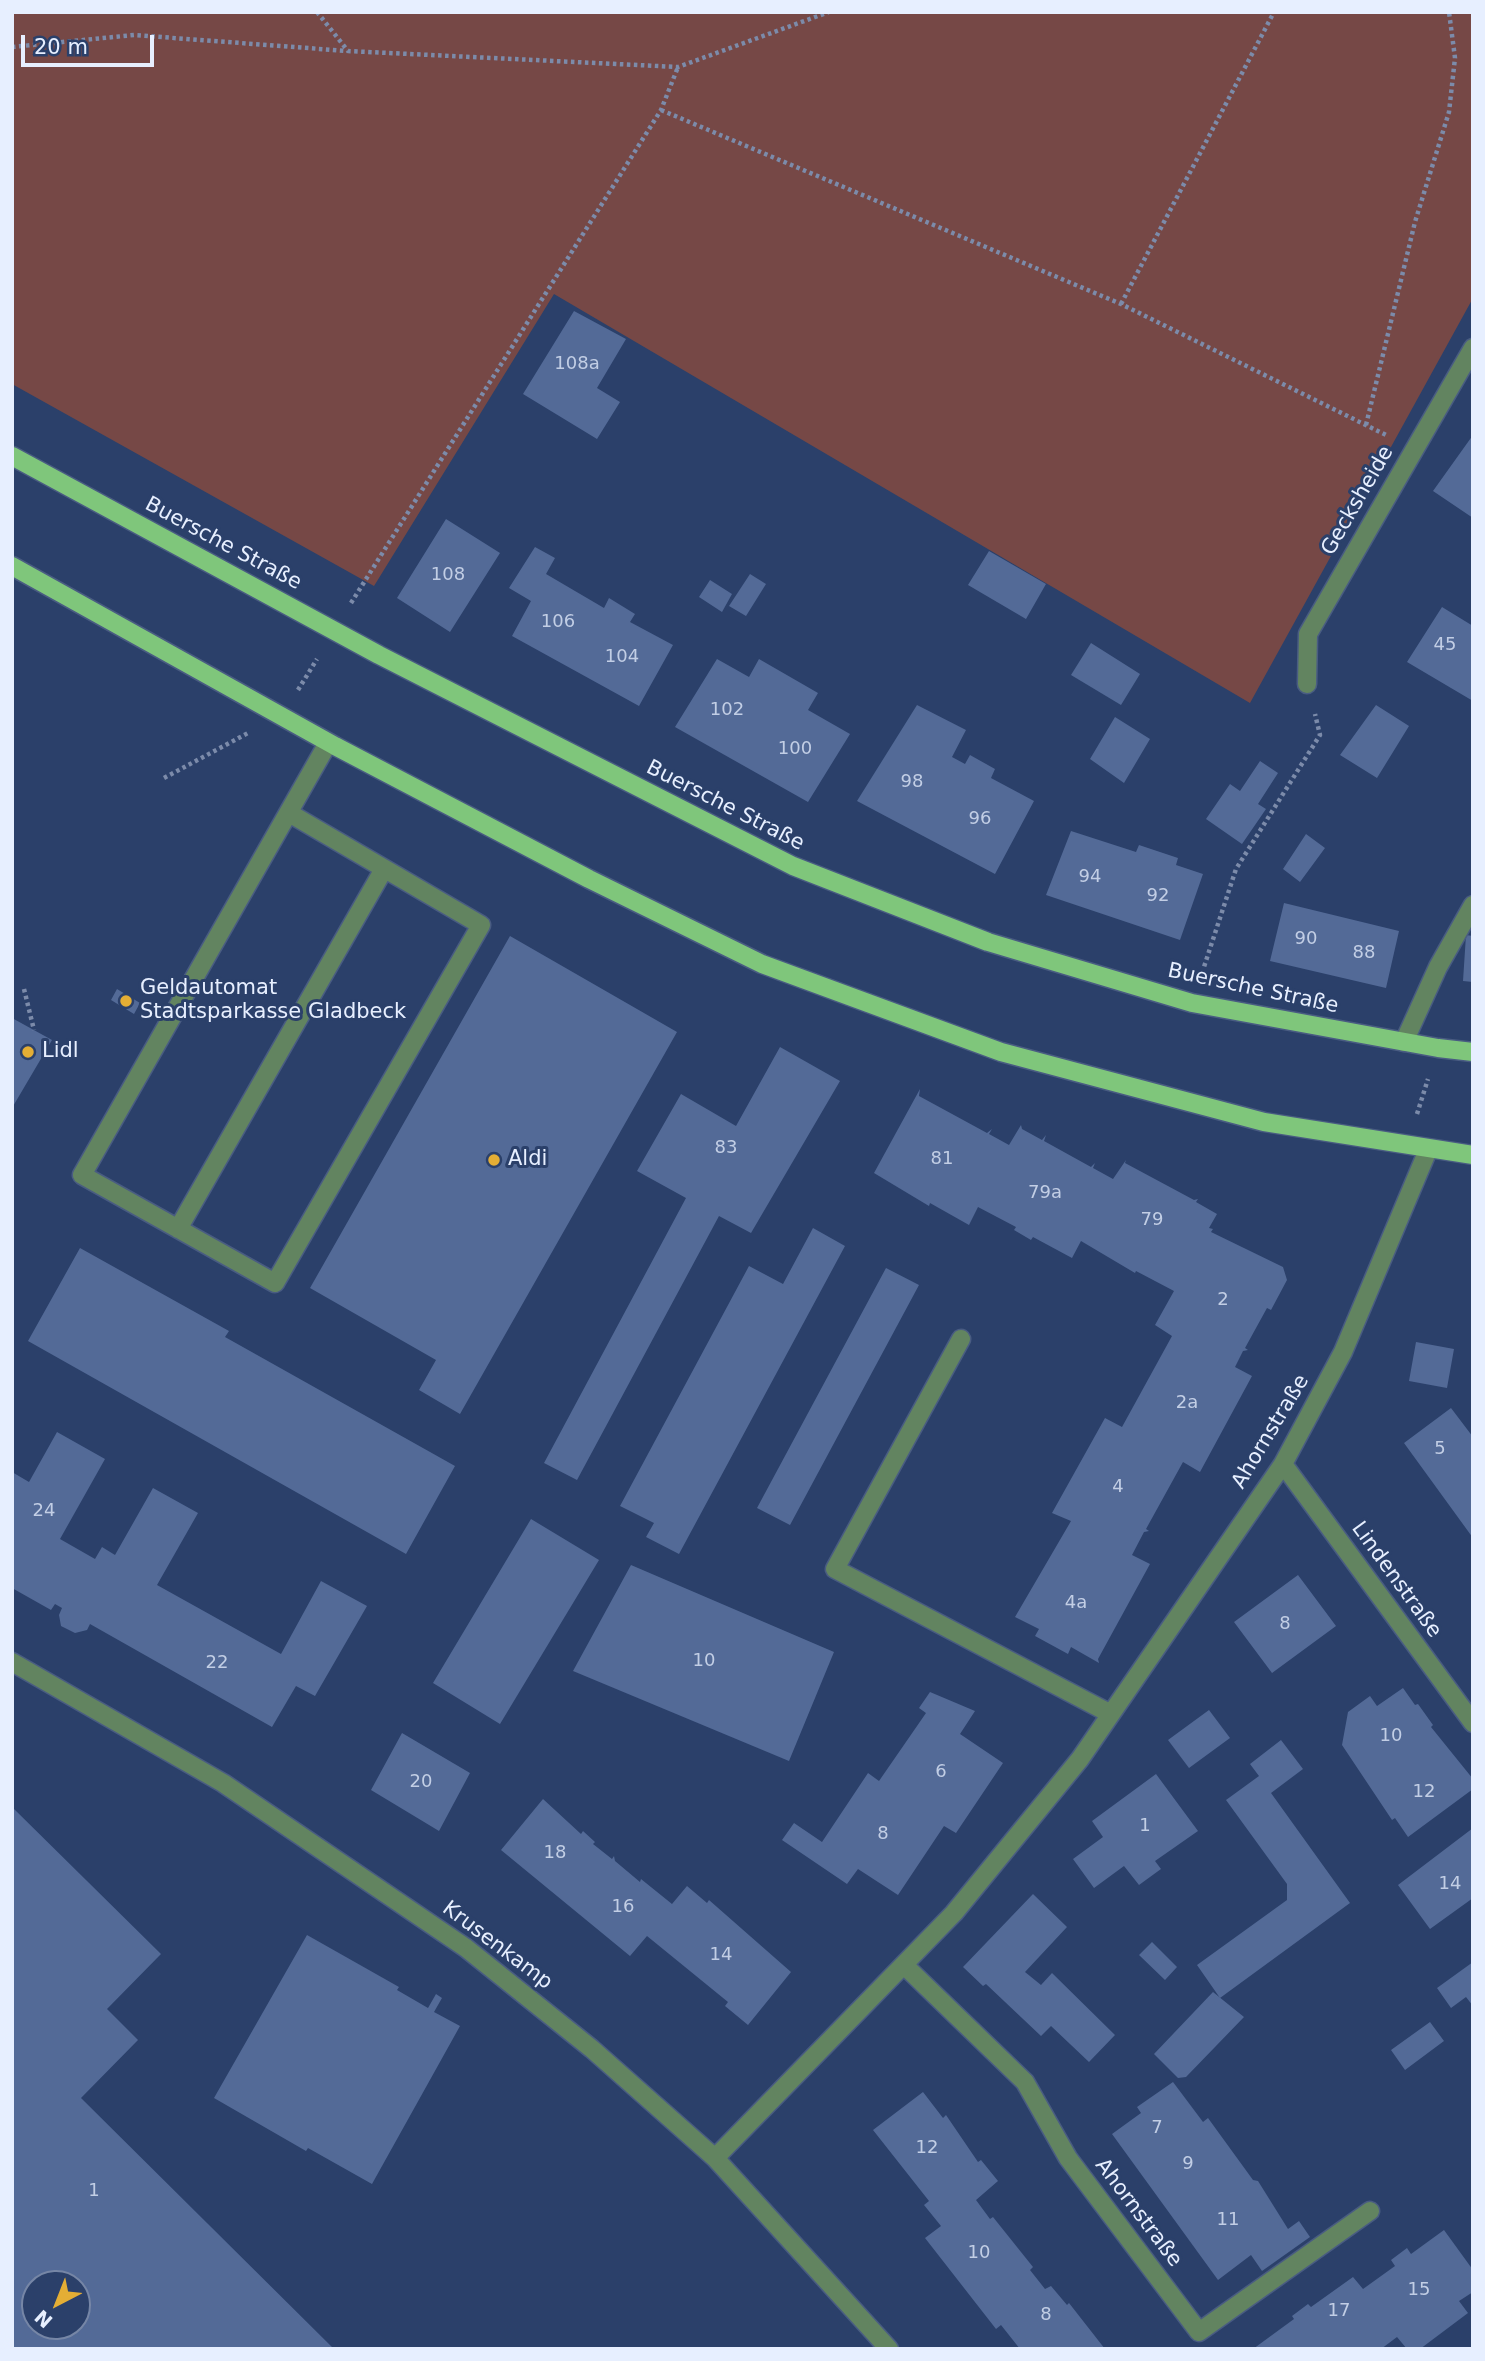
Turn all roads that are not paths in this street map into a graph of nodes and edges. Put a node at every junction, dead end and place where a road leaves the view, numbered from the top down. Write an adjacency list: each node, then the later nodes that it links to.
1 (1473, 348): 4 (street, Gecksheide)
2 (12, 456): 9 (main road, Buersche Straße)
3 (12, 566): 5 (main road)
4 (1307, 684)
5 (328, 743): 6 (street); 11 (main road)
6 (289, 813): 7 (street); 13 (street)
7 (384, 869): 13 (street); 13 (street)
8 (1473, 905): 9 (street)
9 (1404, 1042): 10 (main road, Buersche Straße)
10 (1473, 1052)
11 (1428, 1150): 12 (main road); 15 (street, Ahornstraße)
12 (1473, 1156)
13 (178, 1228)
14 (961, 1339): 17 (street)
15 (1283, 1464): 17 (street, Ahornstraße); 18 (street, Lindenstraße)
16 (12, 1662): 20 (street, Krusenkamp)
17 (1111, 1714): 19 (street, Ahornstraße)
18 (1473, 1723)
19 (904, 1965): 20 (street, Ahornstraße); 21 (street, Ahornstraße)
20 (715, 2158): 22 (street, Krusenkamp)
21 (1370, 2211)
22 (889, 2349)

